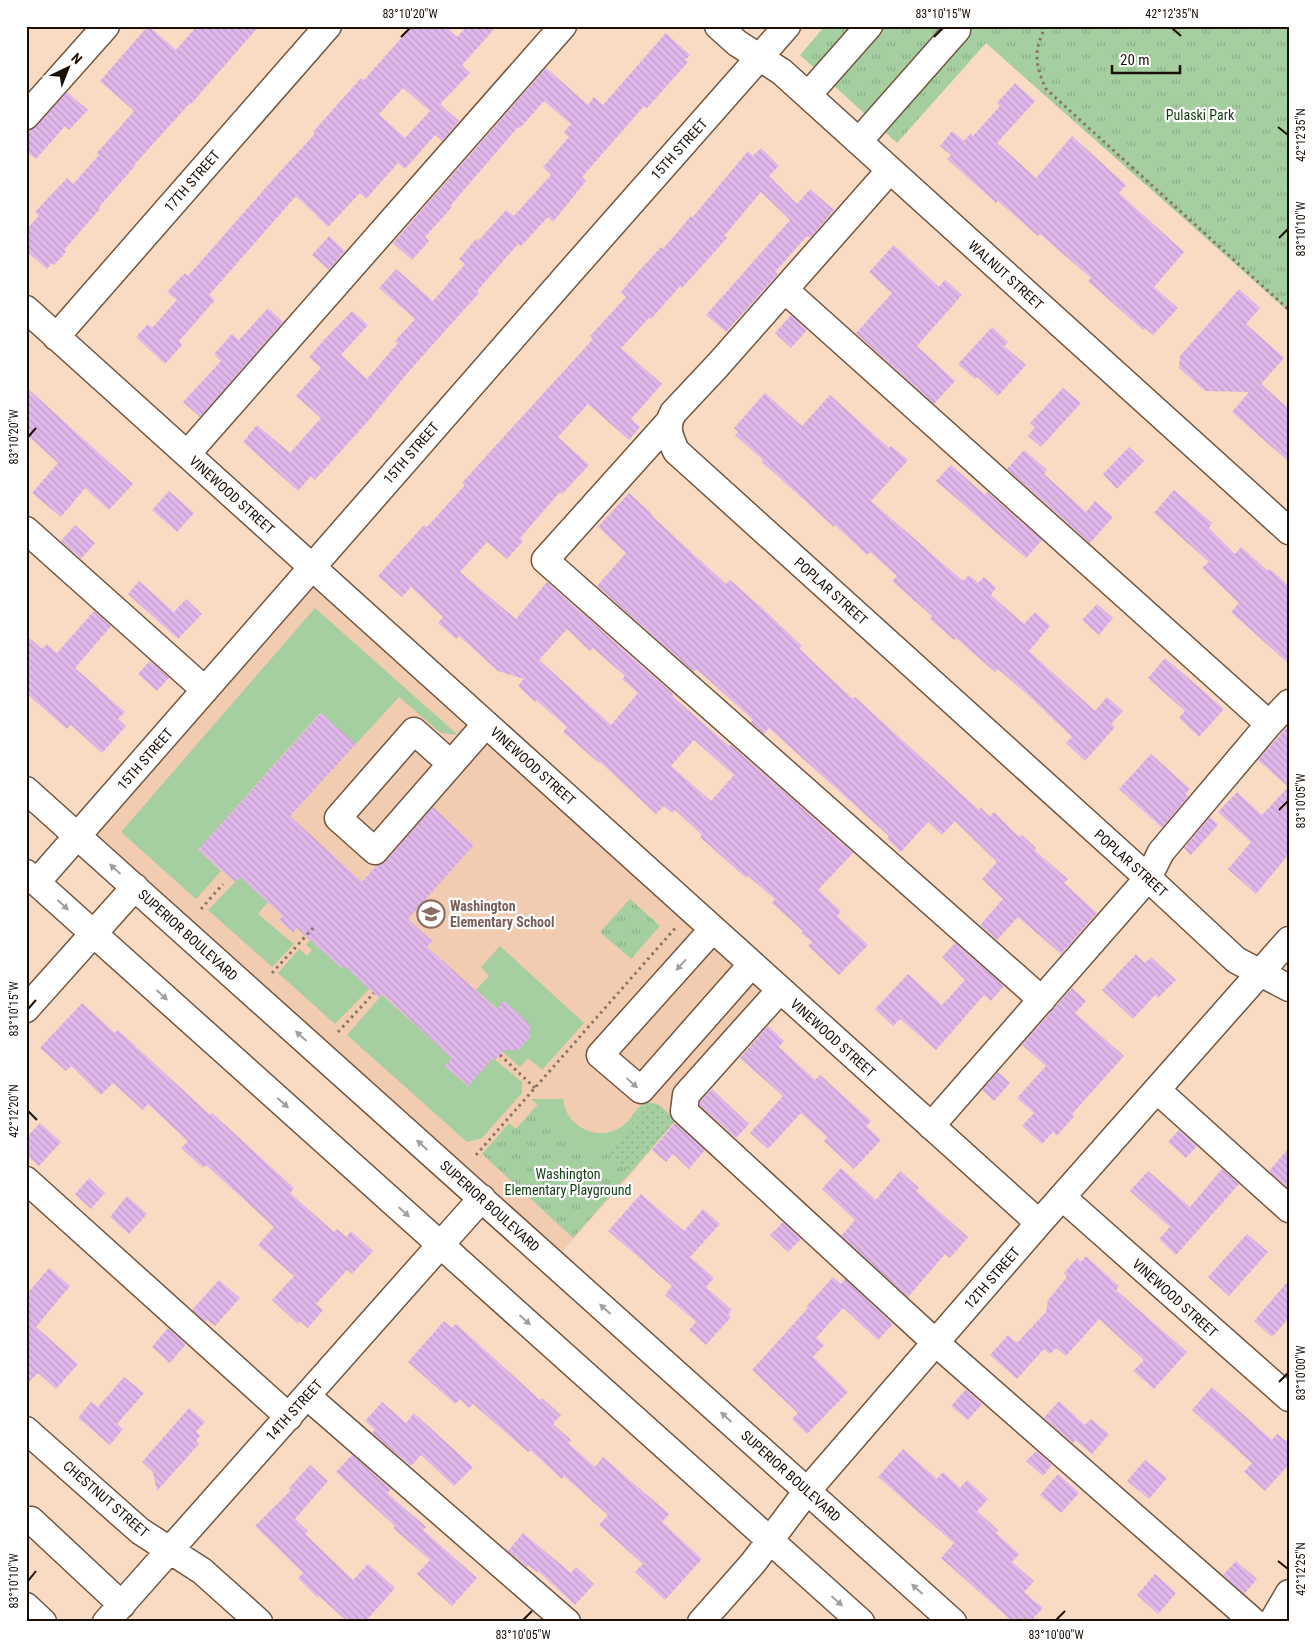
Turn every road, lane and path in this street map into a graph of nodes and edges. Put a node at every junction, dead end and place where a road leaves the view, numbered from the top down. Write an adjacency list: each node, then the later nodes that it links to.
1 (106, 26): 11 (street)
2 (328, 26): 17 (street, 17TH STREET)
3 (563, 26): 19 (street)
4 (718, 26): 9 (street, WALNUT STREET)
5 (787, 26): 9 (street, 15TH STREET)
6 (869, 26): 10 (street)
7 (953, 26): 12 (street)
8 (1046, 26): 16 (path)
9 (760, 58): 10 (street, WALNUT STREET); 22 (street, 15TH STREET)
10 (808, 95): 12 (street, WALNUT STREET)
11 (26, 116)
12 (859, 141): 13 (street, WALNUT STREET)
13 (890, 170): 14 (street); 21 (street, WALNUT STREET)
14 (785, 290): 18 (street); 26 (street)
15 (26, 309): 17 (street, VINEWOOD STREET)
16 (1289, 310)
17 (56, 337): 19 (street, VINEWOOD STREET)
18 (668, 423): 31 (street, POPLAR STREET); 46 (street)
19 (186, 454): 22 (street, VINEWOOD STREET)
20 (26, 530): 23 (street)
21 (1289, 531)
22 (312, 567): 23 (street, 15TH STREET); 25 (street, VINEWOOD STREET)
23 (205, 690): 29 (street, 15TH STREET)
24 (1289, 703): 26 (street)
25 (486, 724): 27 (street); 34 (street, VINEWOOD STREET)
26 (1270, 724): 31 (street)
27 (451, 764)
28 (26, 790): 29 (street, SUPERIOR BOULEVARD)
29 (78, 836): 30 (street, 15TH STREET); 33 (street, SUPERIOR BOULEVARD, one-way to 29)
30 (32, 878): 38 (street, one-way to 38)
31 (1148, 878): 41 (street, POPLAR STREET); 46 (street)
32 (224, 884): 35 (path)
33 (135, 887): 38 (street); 55 (street, SUPERIOR BOULEVARD, one-way to 33)
34 (690, 908): 37 (street, VINEWOOD STREET); 50 (path)
35 (201, 909)
36 (314, 927): 42 (path)
37 (713, 929): 40 (street, VINEWOOD STREET); 40 (street, one-way to 40)
38 (94, 933): 47 (street); 59 (street, one-way to 59)
39 (1289, 940): 41 (street, 12TH STREET)
40 (752, 964): 44 (street, VINEWOOD STREET)
41 (1261, 972): 43 (street, POPLAR STREET); 51 (street, 12TH STREET)
42 (272, 973)
43 (1289, 988)
44 (780, 990): 52 (street, VINEWOOD STREET); 60 (street)
45 (374, 993): 48 (path)
46 (1042, 1000): 52 (street)
47 (26, 1009)
48 (338, 1032)
49 (500, 1055): 50 (path)
50 (535, 1088): 53 (path)
51 (1157, 1090): 56 (street, 12TH STREET); 57 (street)
52 (931, 1126): 58 (street, VINEWOOD STREET)
53 (476, 1155)
54 (26, 1180): 63 (street)
55 (482, 1198): 59 (street, 14TH STREET); 65 (street, SUPERIOR BOULEVARD, one-way to 55)
56 (1062, 1198): 58 (street, 12TH STREET); 62 (street, VINEWOOD STREET)
57 (1289, 1209)
58 (1039, 1223): 60 (street, 12TH STREET)
59 (441, 1244): 61 (street, 14TH STREET); 67 (street, one-way to 67)
60 (936, 1343): 65 (street, 12TH STREET); 78 (street)
61 (307, 1396): 63 (street, 14TH STREET); 74 (street)
62 (1289, 1398)
63 (289, 1417): 68 (street, 14TH STREET)
64 (26, 1430): 68 (street, CHESTNUT STREET)
65 (807, 1491): 67 (street, 12TH STREET); 77 (street, SUPERIOR BOULEVARD, one-way to 65)
66 (31, 1520): 71 (street)
67 (770, 1541): 75 (street, 12TH STREET); 76 (street, one-way to 76)
68 (170, 1550): 71 (street, 14TH STREET); 73 (street, CHESTNUT STREET)
69 (1289, 1593): 79 (street)
70 (26, 1606): 72 (street)
71 (114, 1613)
72 (43, 1622)
73 (259, 1622)
74 (567, 1622)
75 (701, 1622)
76 (861, 1622)
77 (953, 1622)
78 (1254, 1622)
79 (1272, 1622)

